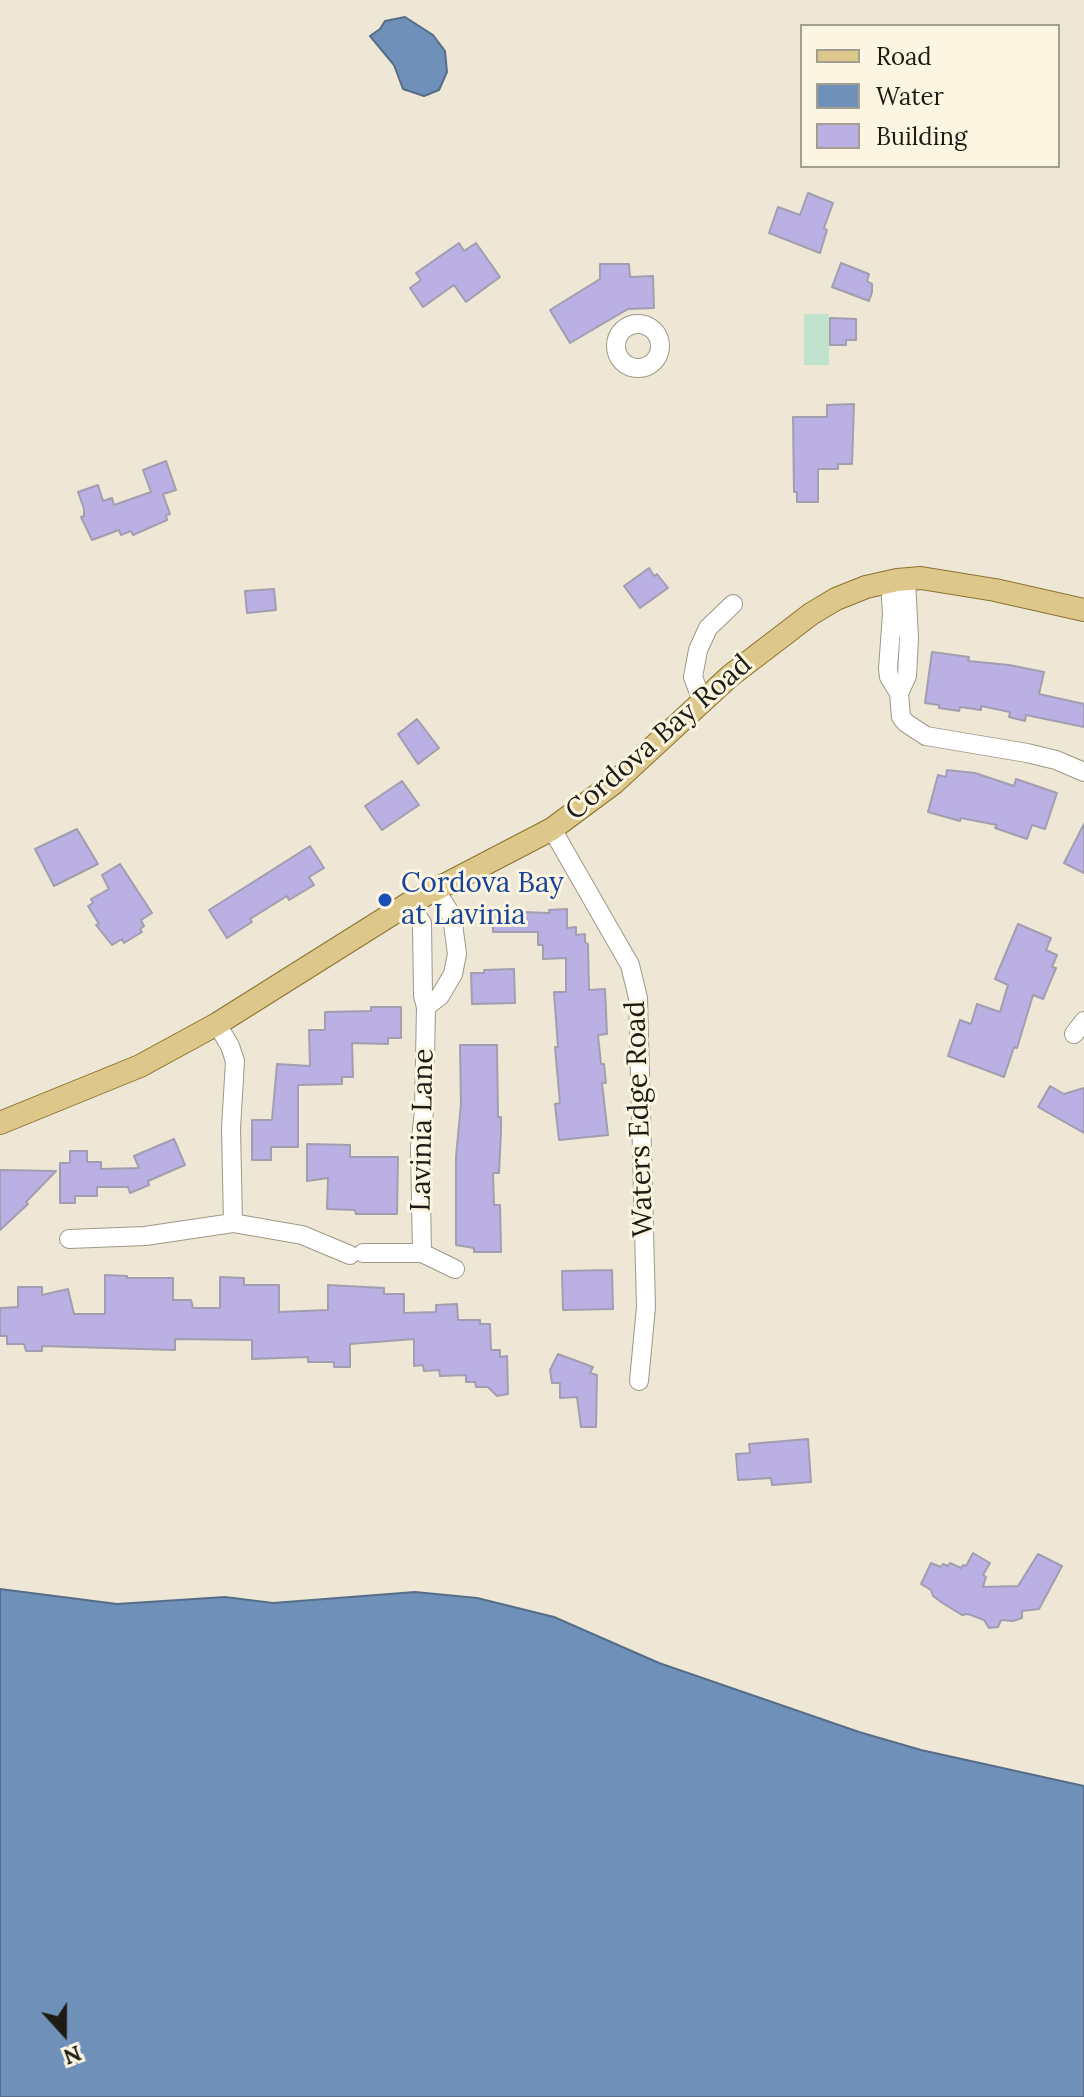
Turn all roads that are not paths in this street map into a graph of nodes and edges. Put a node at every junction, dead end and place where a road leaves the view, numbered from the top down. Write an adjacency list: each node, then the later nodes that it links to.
1 (898, 581): 3 (main road, Cordova Bay Road); 4 (main road, Cordova Bay Road); 5 (street)
2 (733, 604): 4 (street)
3 (1084, 610)
4 (702, 701): 6 (main road, Cordova Bay Road)
5 (1084, 772)
6 (552, 829): 7 (main road, Cordova Bay Road); 16 (street, Waters Edge Road)
7 (435, 889): 8 (main road, Cordova Bay Road); 9 (street, Lavinia Lane)
8 (408, 904): 9 (street, Lavinia Lane); 10 (main road, Cordova Bay Road)
9 (426, 1007): 14 (street, Lavinia Lane)
10 (217, 1024): 11 (main road, Cordova Bay Road); 12 (street)
11 (0, 1123)
12 (233, 1223): 13 (street); 14 (street, Lavinia Lane)
13 (69, 1239)
14 (422, 1253): 15 (street, Lavinia Lane)
15 (455, 1269)
16 (639, 1381)

